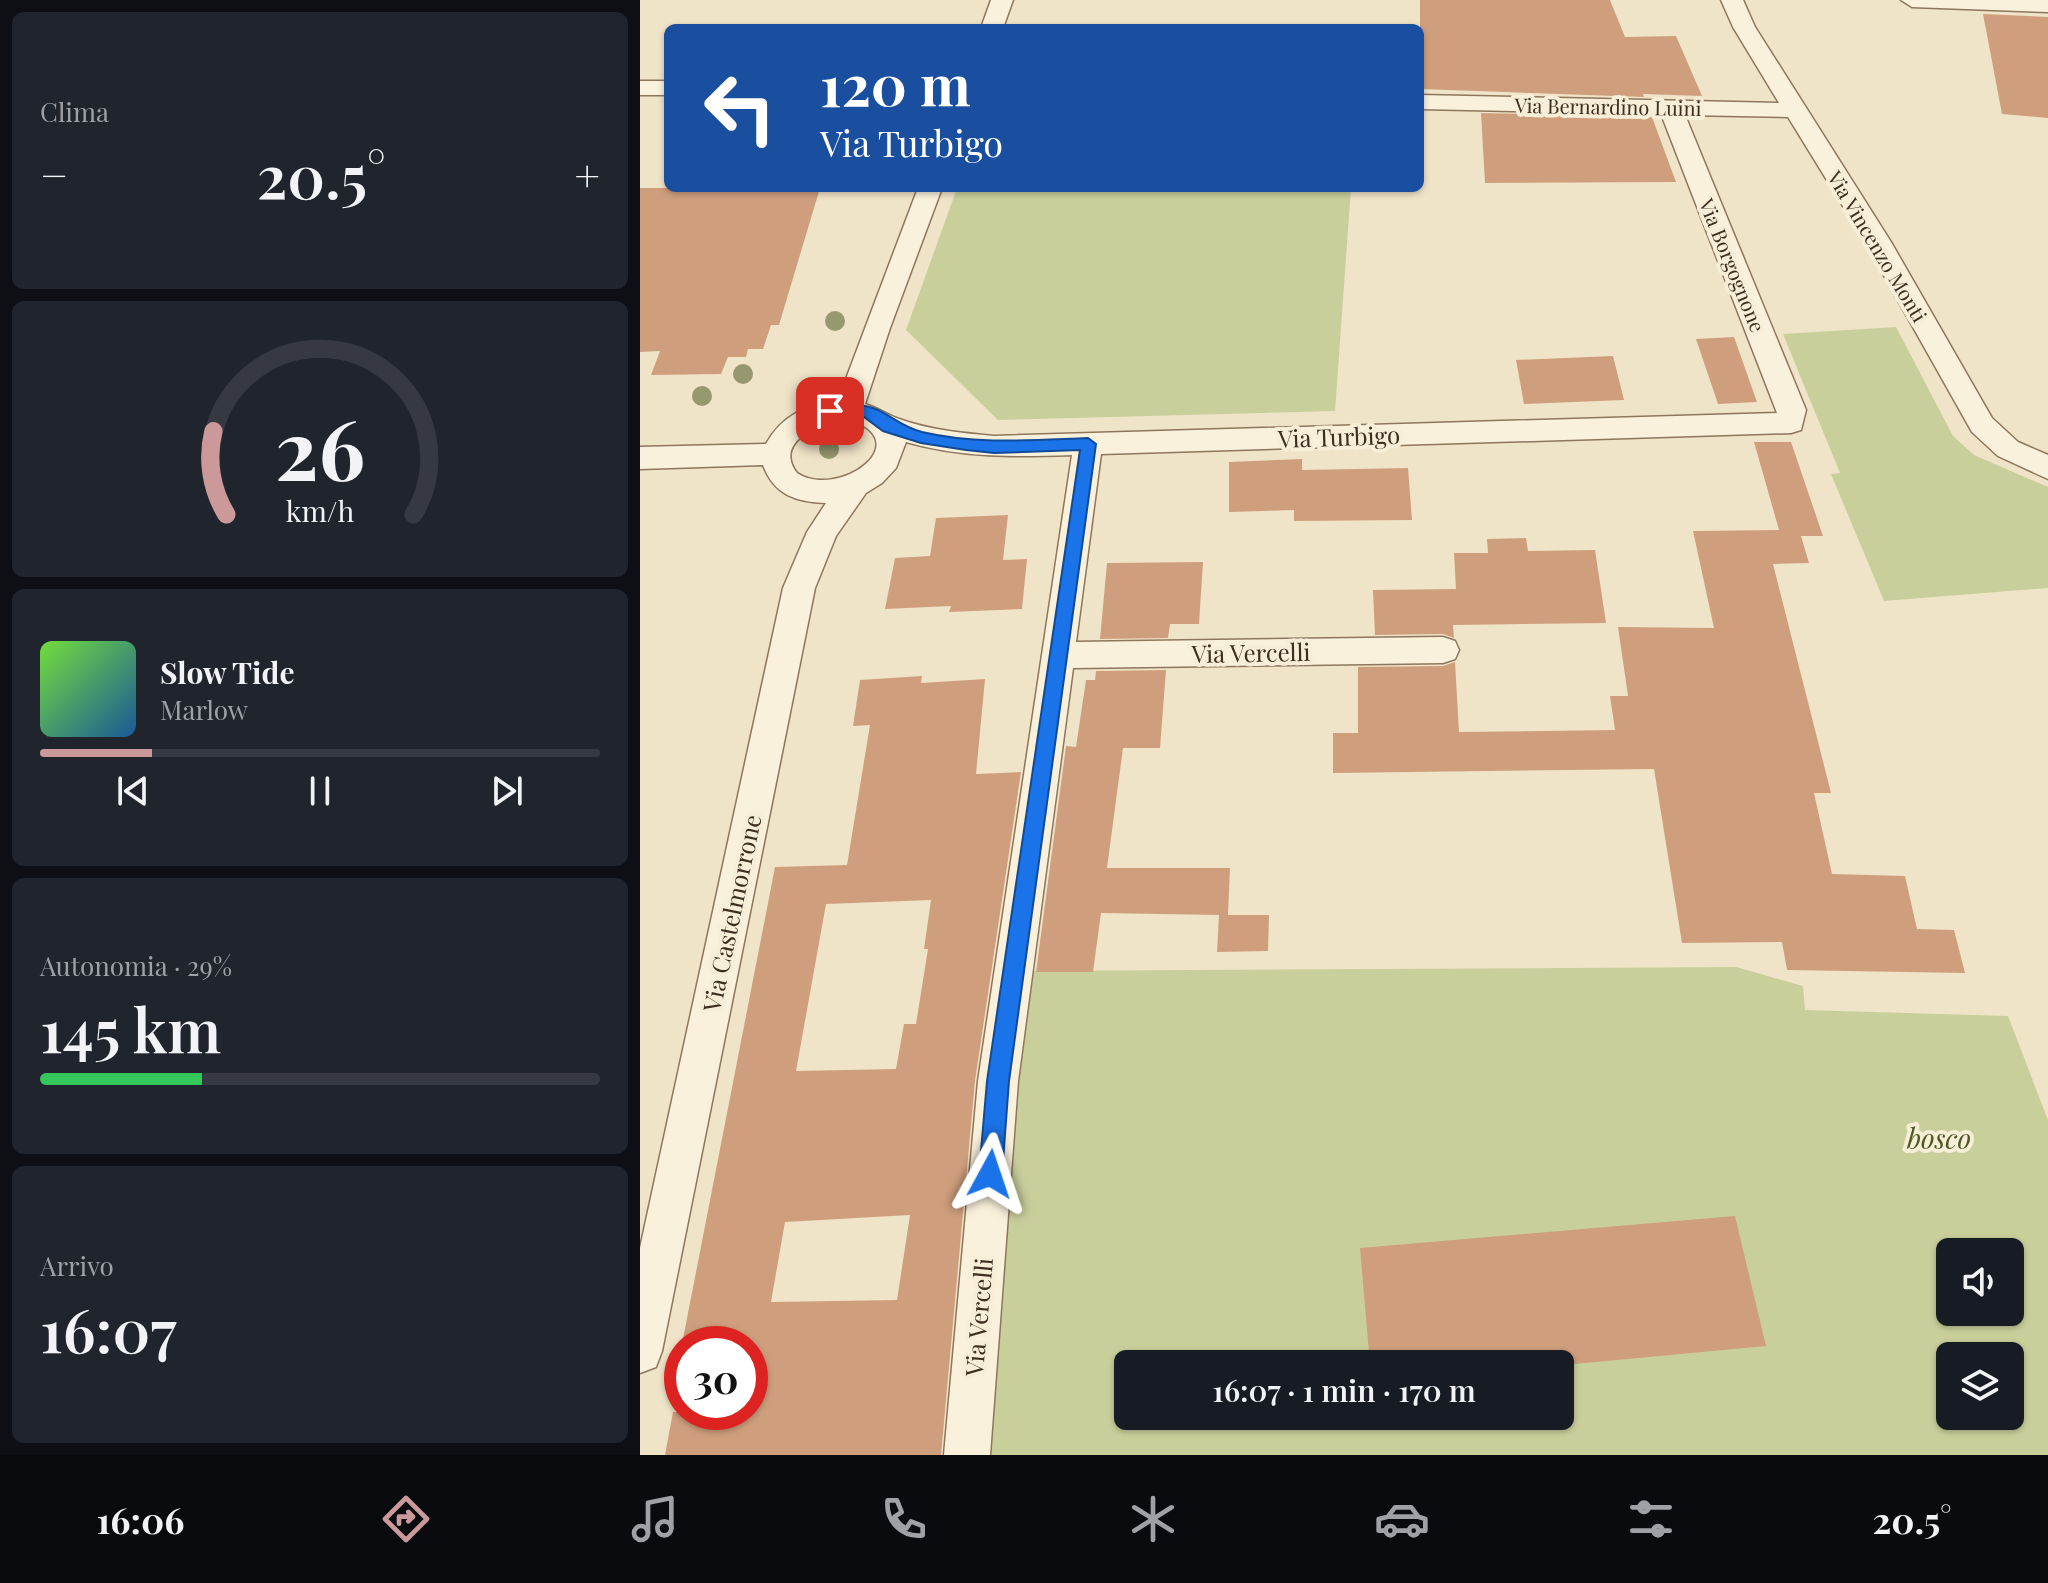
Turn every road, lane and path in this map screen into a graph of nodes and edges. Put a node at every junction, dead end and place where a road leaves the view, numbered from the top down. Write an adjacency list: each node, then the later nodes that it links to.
1 (1002, 0): 5 (street)
2 (1732, 0): 10 (street, Via Vincenzo Monti)
3 (1912, 0): 4 (street)
4 (2048, 5)
5 (993, 24)
6 (640, 88): 7 (street)
7 (664, 88)
8 (1424, 102): 9 (street, Via Bernardino Luini)
9 (1670, 107): 10 (street, Via Bernardino Luini); 13 (street, Via Borgognone)
10 (1795, 110): 18 (street, Via Vincenzo Monti)
11 (928, 192): 12 (street)
12 (849, 409): 14 (street); 16 (street)
13 (1791, 423): 15 (street, Via Turbigo)
14 (889, 427): 15 (street, Via Turbigo); 19 (street)
15 (1088, 444): 21 (street, Via Vercelli)
16 (775, 454): 17 (street); 19 (street)
17 (640, 458)
18 (2048, 468)
19 (854, 487): 22 (street, Via Castelmorrone)
20 (1443, 650): 21 (street, Via Vercelli)
21 (1058, 655): 23 (street, Via Vercelli)
22 (640, 1351)
23 (967, 1455)

